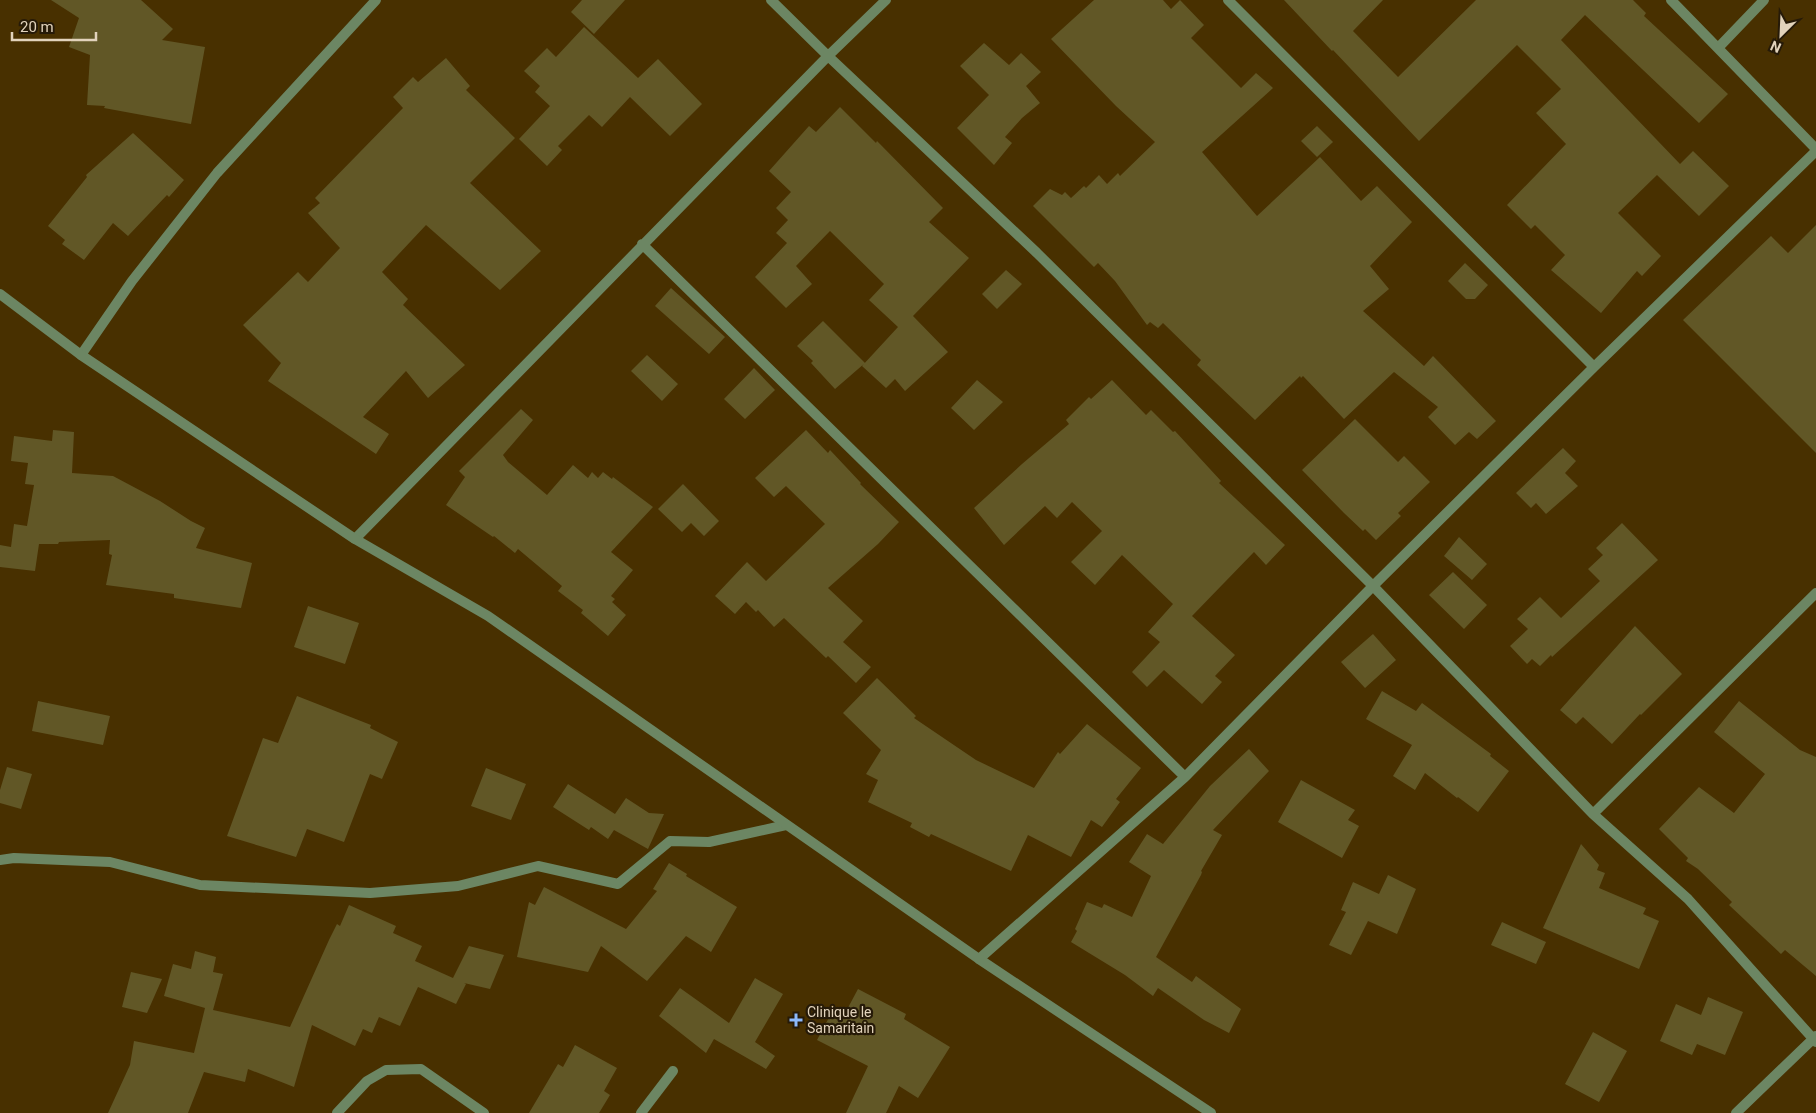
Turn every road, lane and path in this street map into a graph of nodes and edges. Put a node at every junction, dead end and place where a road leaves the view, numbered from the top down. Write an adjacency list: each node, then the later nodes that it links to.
1 (376, 0): 12 (street)
2 (772, 0): 8 (street)
3 (886, 0): 8 (street)
4 (1228, 0): 13 (street)
5 (1671, 0): 7 (street)
6 (1764, 0): 7 (street)
7 (1718, 48): 9 (street)
8 (828, 56): 10 (street); 15 (street)
9 (1816, 150): 13 (street)
10 (642, 244): 14 (street); 17 (street)
11 (0, 294): 12 (street)
12 (81, 355): 14 (street)
13 (1594, 367): 15 (street)
14 (355, 539): 19 (street)
15 (1373, 586): 17 (street); 18 (street)
16 (1816, 593): 18 (street)
17 (1185, 777): 21 (street)
18 (1593, 814): 22 (street)
19 (786, 825): 20 (street); 21 (street)
20 (0, 860)
21 (979, 959): 27 (street)
22 (1815, 1039): 28 (street)
23 (673, 1071): 26 (street)
24 (337, 1113): 25 (street)
25 (484, 1113)
26 (641, 1113)
27 (1211, 1113)
28 (1736, 1113)

